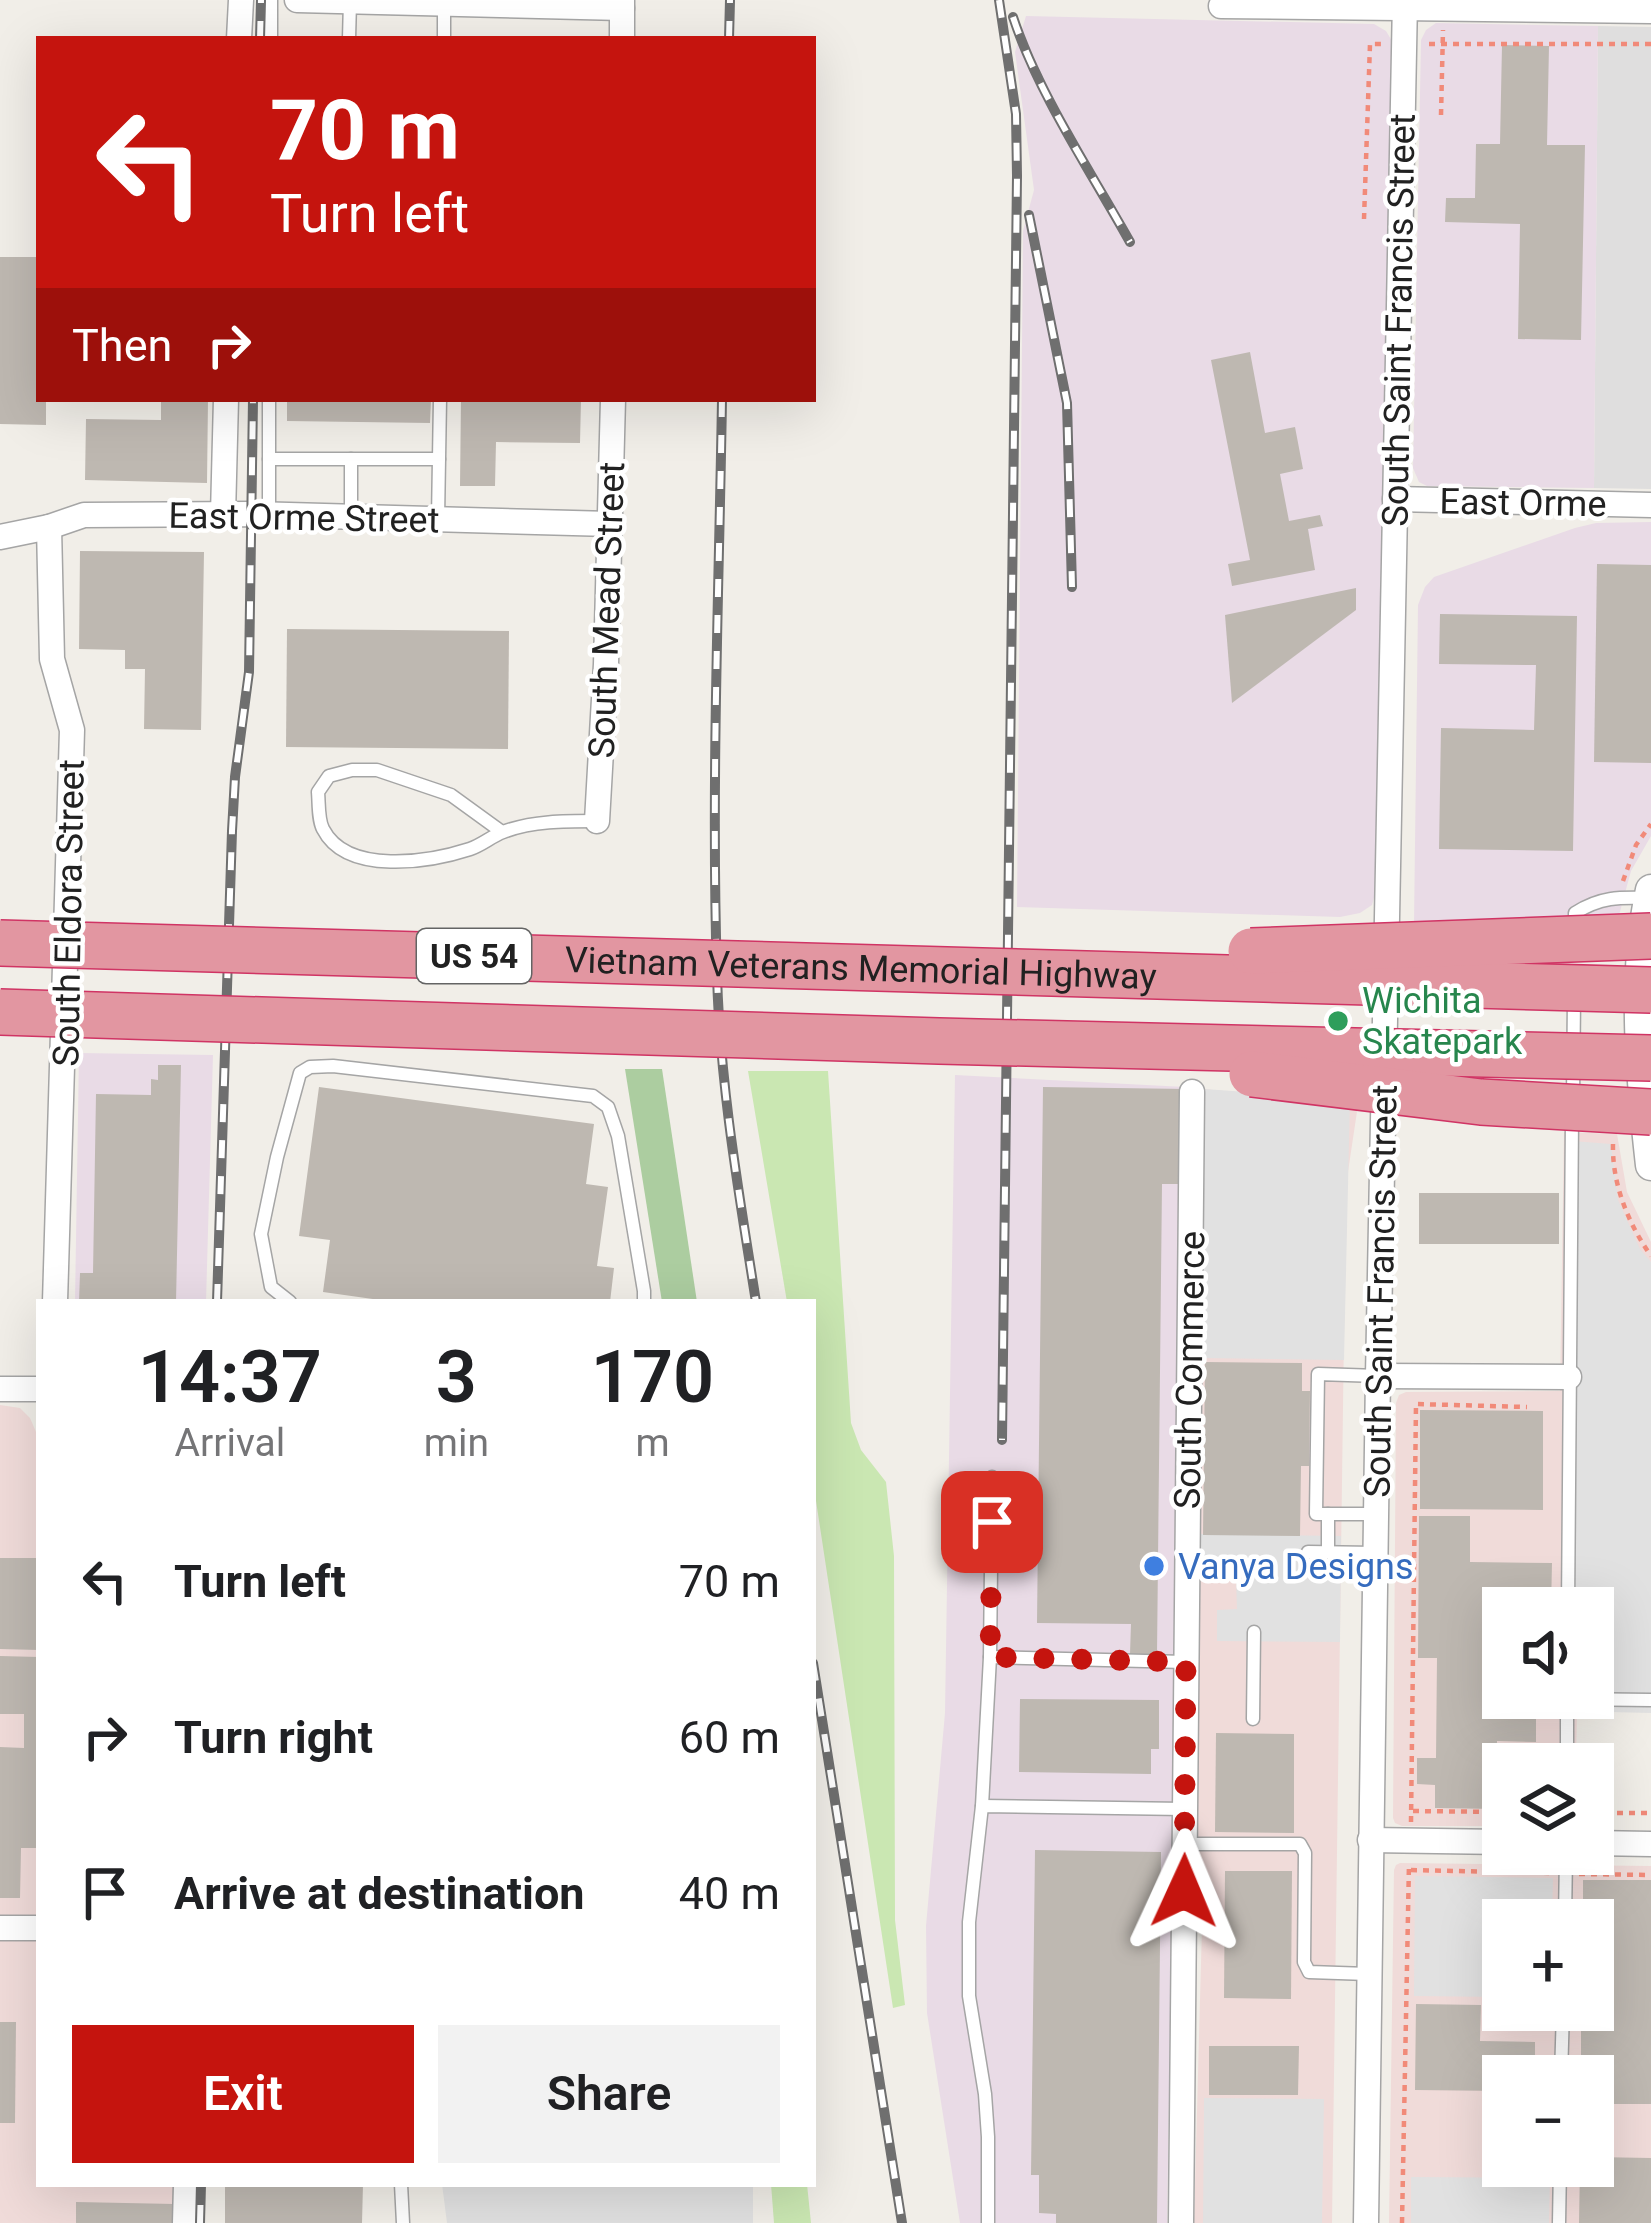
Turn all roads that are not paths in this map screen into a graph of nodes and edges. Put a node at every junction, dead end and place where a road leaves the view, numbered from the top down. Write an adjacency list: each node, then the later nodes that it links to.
1 (241, 0): 11 (street)
2 (271, 0): 12 (lane)
3 (297, 0): 4 (street)
4 (350, 1): 6 (street); 13 (lane)
5 (1221, 3): 8 (street)
6 (444, 4): 7 (street); 14 (lane)
7 (622, 4): 15 (street)
8 (1405, 4): 9 (street); 23 (street, South Saint Francis Street)
9 (1597, 5): 10 (street)
10 (1651, 11)
11 (239, 36)
12 (271, 36)
13 (350, 36)
14 (444, 36)
15 (622, 36)
16 (226, 402): 25 (street)
17 (269, 402): 20 (lane)
18 (440, 402): 22 (lane)
19 (613, 402): 29 (street, South Mead Street)
20 (269, 459): 21 (lane); 26 (lane)
21 (351, 459): 22 (lane); 27 (lane)
22 (439, 459): 28 (lane)
23 (1395, 499): 24 (street, East Orme); 49 (street, South Saint Francis Street)
24 (1651, 505)
25 (223, 514): 26 (street, East Orme Street); 30 (street, East Orme Street)
26 (268, 515): 27 (street, East Orme Street)
27 (351, 517): 28 (street, East Orme Street)
28 (438, 519): 29 (street, East Orme Street)
29 (610, 524): 32 (street, South Mead Street)
30 (49, 527): 31 (street, East Orme Street); 46 (street, South Eldora Street)
31 (0, 536)
32 (597, 821): 33 (lane)
33 (502, 832): 33 (lane)
34 (1650, 908): 36 (lane); 37 (highway, bridge); 45 (street)
35 (0, 943): 37 (highway, Vietnam Veterans Memorial Highway / US 54, bridge)
36 (1574, 959)
37 (949, 970): 39 (highway, Vietnam Veterans Memorial Highway / US 54, bridge)
38 (1574, 982): 50 (lane)
39 (1651, 990)
40 (0, 1012): 41 (highway, Vietnam Veterans Memorial Highway / US 54, bridge)
41 (939, 1041): 42 (highway, Vietnam Veterans Memorial Highway / US 54, bridge); 44 (highway, bridge)
42 (1651, 1058)
43 (1192, 1093): 62 (street, South Commerce)
44 (1651, 1112)
45 (1651, 1166)
46 (55, 1299)
47 (286, 1299): 48 (lane)
48 (644, 1299)
49 (1378, 1376): 50 (street); 54 (lane); 55 (street, South Saint Francis Street)
50 (1569, 1377): 59 (lane)
51 (0, 1390): 52 (street)
52 (36, 1390)
53 (992, 1477): 61 (lane)
54 (1328, 1514): 55 (lane); 57 (lane)
55 (1376, 1514): 58 (street, South Saint Francis Street)
56 (1307, 1552): 57 (lane)
57 (1328, 1552): 58 (lane)
58 (1375, 1553): 68 (street, South Saint Francis Street)
59 (1568, 1587)
60 (1254, 1632): 65 (lane)
61 (990, 1657): 62 (lane); 66 (lane)
62 (1186, 1662): 67 (street, South Commerce)
63 (1614, 1699): 64 (lane)
64 (1651, 1700)
65 (1253, 1719)
66 (982, 1806): 67 (lane); 81 (lane)
67 (1185, 1809): 70 (street, South Commerce)
68 (1370, 1840): 69 (street); 75 (street, South Saint Francis Street)
69 (1482, 1842)
70 (1185, 1844): 75 (lane); 82 (street, South Commerce)
71 (1614, 1844): 72 (street)
72 (1651, 1844)
73 (0, 1928): 74 (street)
74 (36, 1928)
75 (1369, 1973): 83 (street, South Saint Francis Street)
76 (186, 2187): 79 (street)
77 (401, 2187): 80 (lane)
78 (1559, 2187): 84 (lane)
79 (185, 2223)
80 (403, 2223)
81 (988, 2223)
82 (1181, 2223)
83 (1366, 2223)
84 (1558, 2223)

